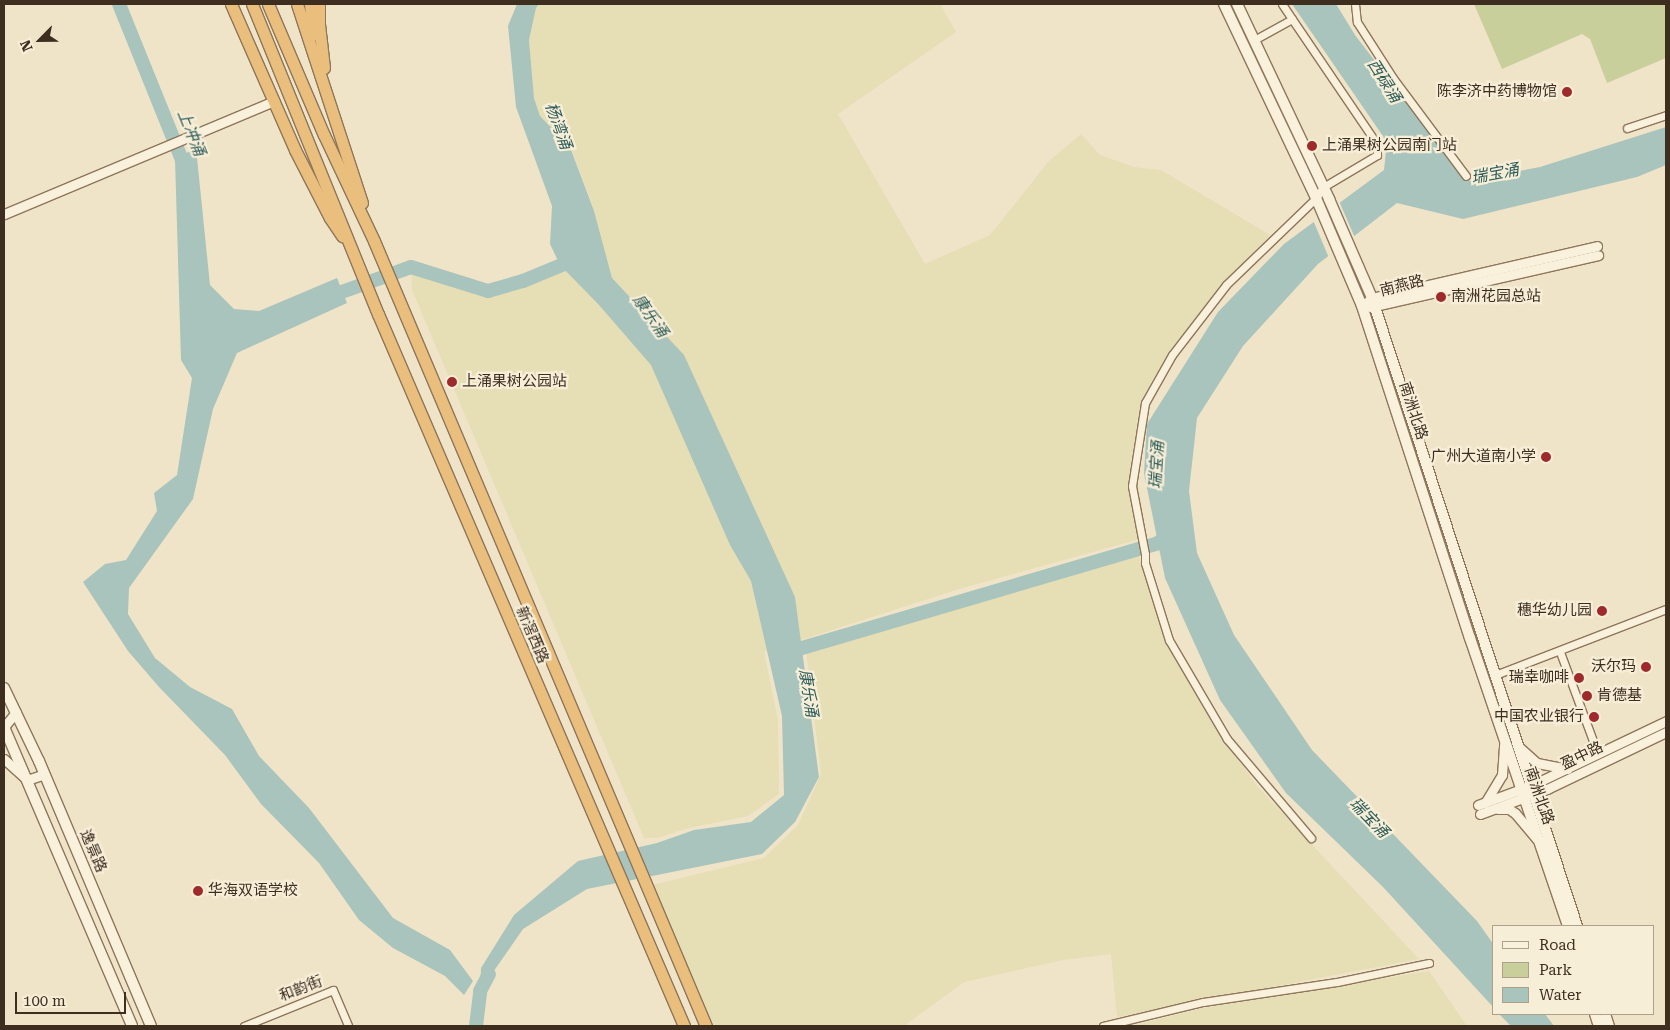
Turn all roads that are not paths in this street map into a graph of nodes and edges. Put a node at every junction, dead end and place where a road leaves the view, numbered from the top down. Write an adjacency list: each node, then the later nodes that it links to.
1 (231, 4): 13 (highway)
2 (252, 4): 23 (highway)
3 (268, 4): 21 (highway)
4 (297, 4): 14 (highway)
5 (310, 4): 14 (highway)
6 (319, 4): 14 (highway)
7 (1224, 4): 19 (main road, 南洲北路)
8 (1237, 4): 12 (main road, 南洲北路)
9 (1282, 4): 11 (street)
10 (1355, 4): 17 (street)
11 (1292, 19): 12 (street); 18 (street)
12 (1254, 40): 18 (main road, 南洲北路)
13 (274, 102): 20 (street); 23 (highway)
14 (331, 104): 21 (highway)
15 (1666, 115): 16 (street)
16 (1627, 128)
17 (1466, 176)
18 (1323, 187): 19 (street); 24 (main road, 南洲北路)
19 (1318, 203): 25 (main road, 南洲北路); 44 (street)
20 (4, 214)
21 (374, 241): 54 (highway, 新滘西路)
22 (1597, 251): 24 (street, 南燕路)
23 (355, 254): 53 (highway, 新滘西路)
24 (1373, 303): 25 (street, 南燕路); 28 (main road, 南洲北路)
25 (1362, 306): 35 (main road, 南洲北路)
26 (1666, 609): 27 (street)
27 (1560, 652): 28 (street); 37 (street)
28 (1495, 675): 36 (main road, 南洲北路)
29 (4, 688): 31 (main road, 逸景路)
30 (4, 712): 31 (street)
31 (16, 712): 33 (street); 40 (main road, 逸景路)
32 (1666, 721): 37 (street, 盈中路)
33 (4, 727): 41 (main road)
34 (1666, 732): 42 (street, 盈中路)
35 (1504, 739): 42 (main road, 南洲北路); 43 (street)
36 (1517, 744): 39 (street); 42 (main road, 南洲北路)
37 (1598, 754): 39 (street, 盈中路)
38 (4, 759): 41 (street)
39 (1567, 769): 42 (street, 盈中路)
40 (44, 774): 41 (street); 50 (main road, 逸景路)
41 (28, 780): 49 (main road)
42 (1527, 792): 43 (street); 45 (main road, 南洲北路); 47 (main road, 南洲北路)
43 (1483, 808): 45 (street)
44 (1311, 838)
45 (1540, 843): 46 (main road, 南洲北路)
46 (1568, 925)
47 (1577, 925)
48 (1429, 962): 55 (street)
49 (132, 1026)
50 (151, 1026)
51 (244, 1026): 52 (street, 和韵街)
52 (348, 1026)
53 (684, 1026)
54 (706, 1026)
55 (1103, 1026)

